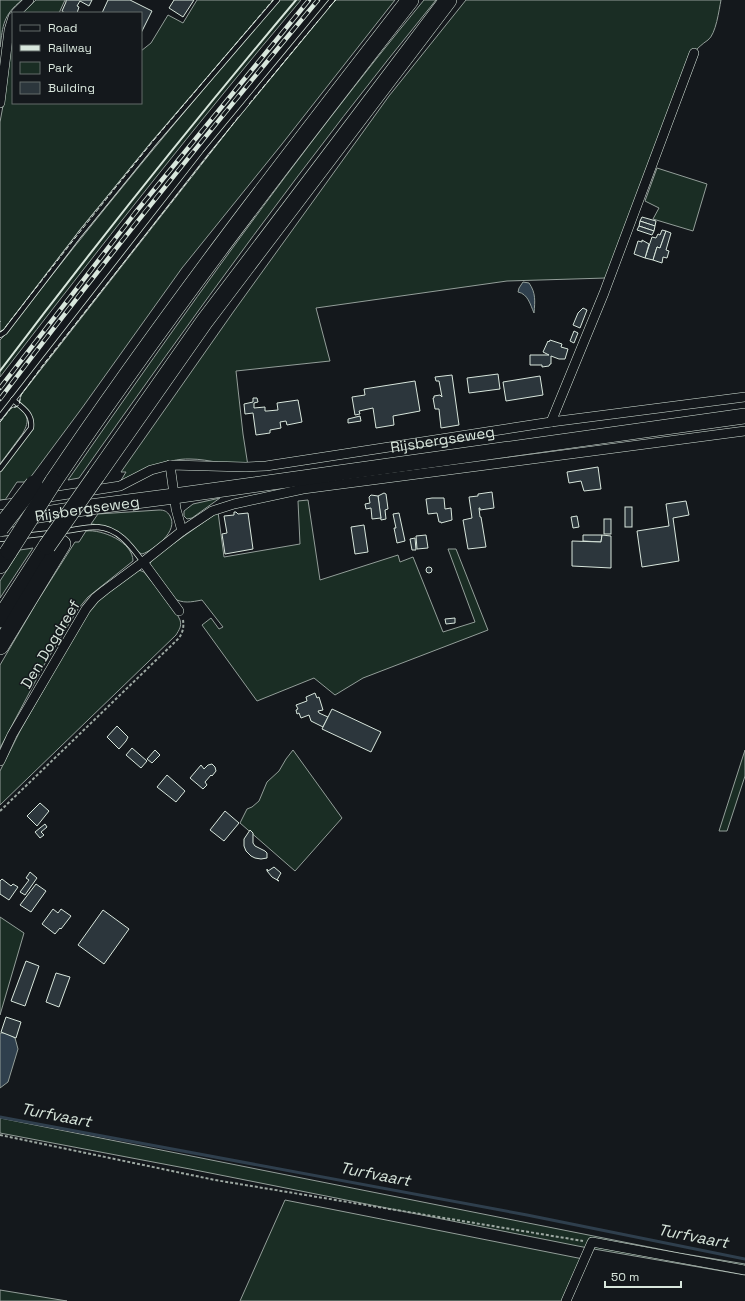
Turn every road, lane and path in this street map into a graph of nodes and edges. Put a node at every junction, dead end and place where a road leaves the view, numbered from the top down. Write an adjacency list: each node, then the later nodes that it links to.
1 (29, 0): 6 (street)
2 (277, 0): 10 (lane)
3 (332, 0): 12 (lane)
4 (410, 0): 17 (highway)
5 (448, 0): 25 (highway, bridge)
6 (17, 12)
7 (12, 20): 9 (street)
8 (694, 53): 15 (street)
9 (0, 103)
10 (0, 335)
11 (745, 398): 15 (street, Rijsbergseweg)
12 (13, 400): 14 (lane); 19 (lane)
13 (745, 416): 20 (main road, Rijsbergseweg)
14 (0, 417)
15 (551, 422): 18 (street, Rijsbergseweg)
16 (745, 431): 24 (street, Rijsbergseweg)
17 (73, 453): 23 (highway, bridge); 26 (highway, bridge)
18 (170, 465): 20 (street); 21 (street, Rijsbergseweg)
19 (0, 469)
20 (174, 496): 22 (main road, Rijsbergseweg); 24 (street)
21 (0, 505)
22 (0, 521)
23 (0, 528)
24 (182, 531): 27 (street, Den Dogdreef)
25 (54, 545): 29 (highway); 30 (highway)
26 (3, 552): 27 (lane)
27 (143, 562): 28 (street); 31 (street, Den Dogdreef)
28 (179, 611): 32 (path)
29 (0, 619)
30 (0, 646)
31 (0, 761)
32 (0, 811)
33 (0, 1135): 34 (path)
34 (592, 1242): 35 (street); 36 (street)
35 (745, 1270)
36 (566, 1301)

